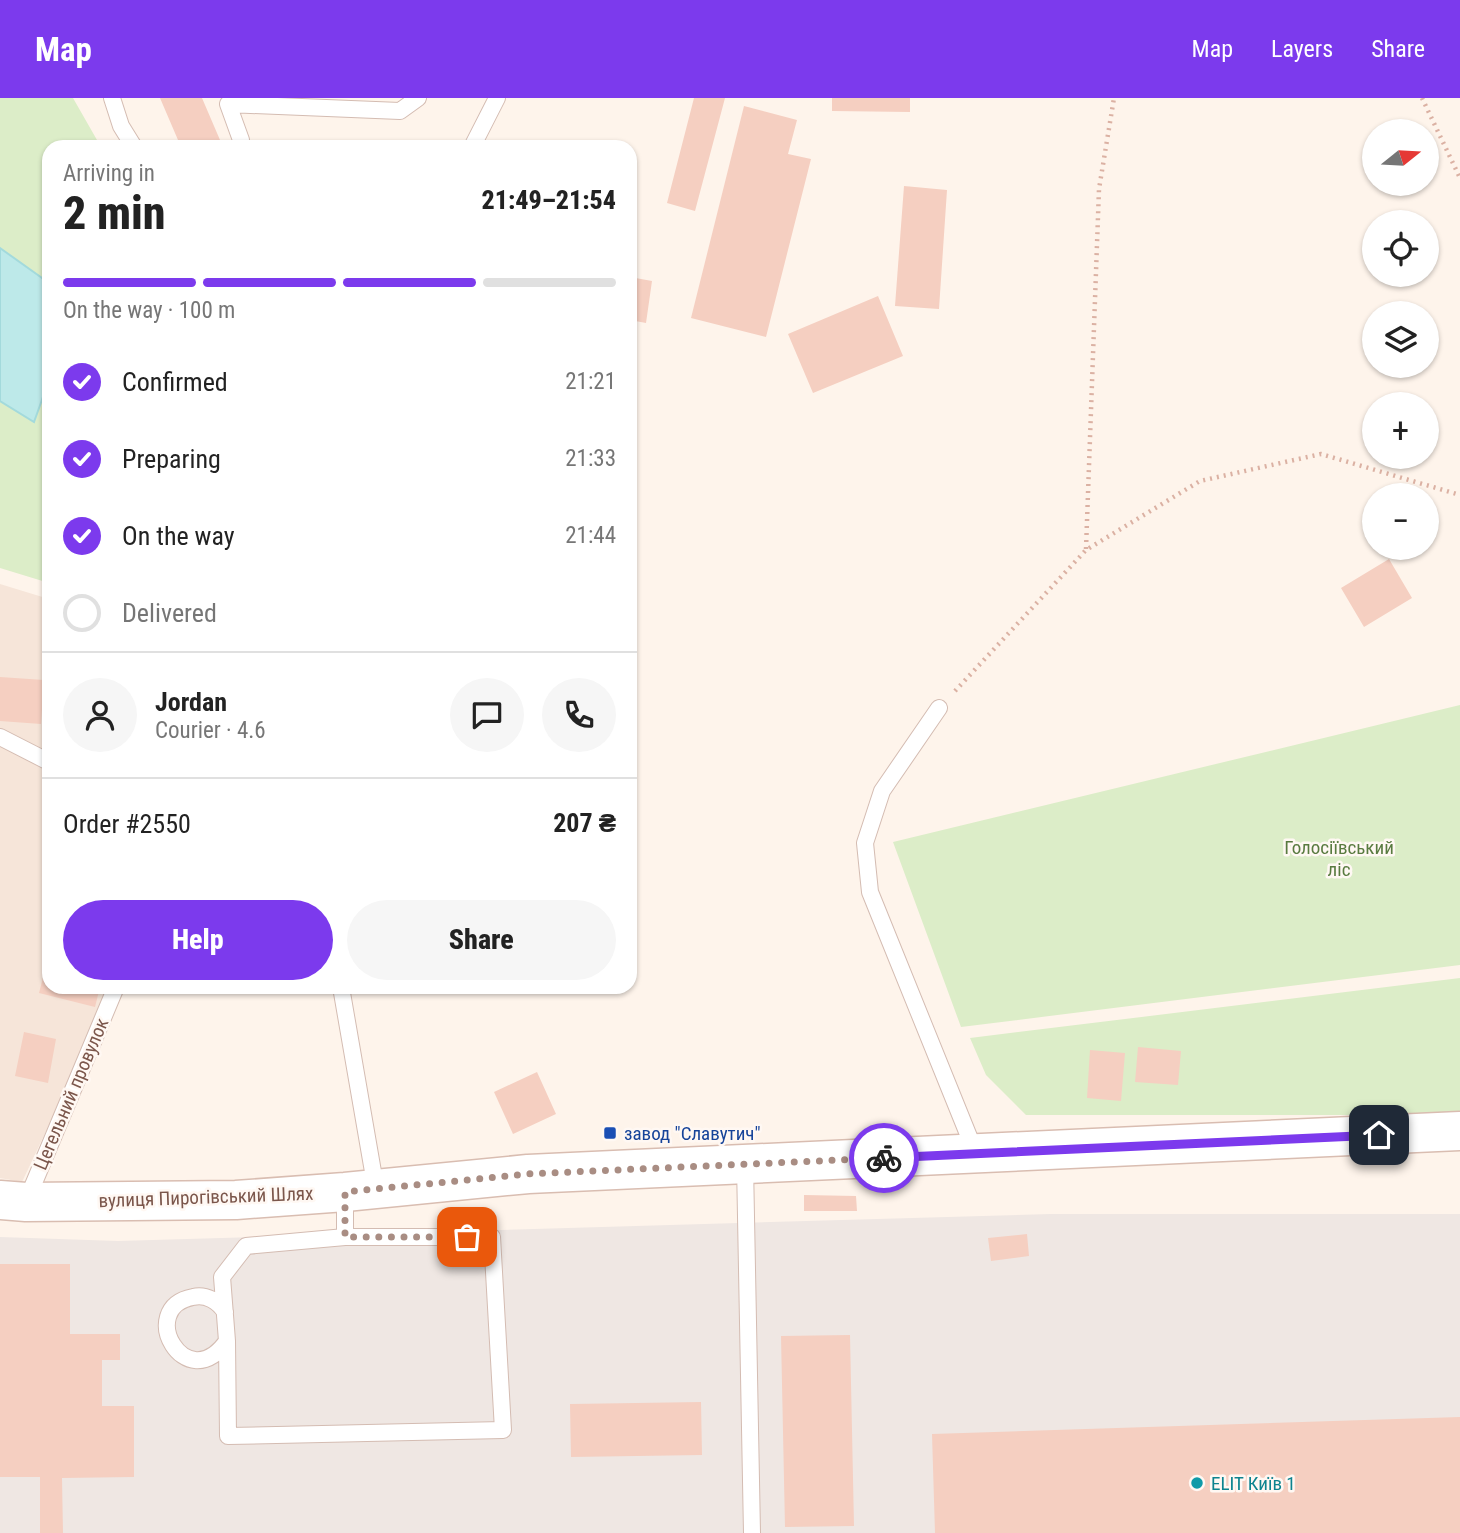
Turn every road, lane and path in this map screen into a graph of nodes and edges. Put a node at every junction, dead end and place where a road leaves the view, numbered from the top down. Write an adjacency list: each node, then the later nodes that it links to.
1 (112, 98): 7 (lane)
2 (418, 98): 6 (lane)
3 (497, 98): 9 (lane)
4 (1114, 98): 12 (path)
5 (1422, 98): 10 (path)
6 (226, 101): 8 (lane)
7 (130, 140)
8 (241, 140)
9 (476, 140)
10 (1460, 178)
11 (1460, 495): 12 (path)
12 (1086, 550): 13 (path)
13 (939, 708): 19 (lane)
14 (0, 737): 15 (lane)
15 (42, 758)
16 (113, 994): 22 (lane, Цегельний провулок)
17 (342, 994): 21 (lane)
18 (1460, 1131): 19 (street, вулиця Пирогівський Шлях)
19 (976, 1154): 20 (street, вулиця Пирогівський Шлях)
20 (745, 1164): 21 (street, вулиця Пирогівський Шлях); 26 (lane)
21 (360, 1191): 22 (street, вулиця Пирогівський Шлях); 23 (lane)
22 (13, 1201)
23 (345, 1237): 24 (lane); 25 (lane)
24 (225, 1312): 25 (lane); 25 (lane)
25 (227, 1341)
26 (752, 1533)

